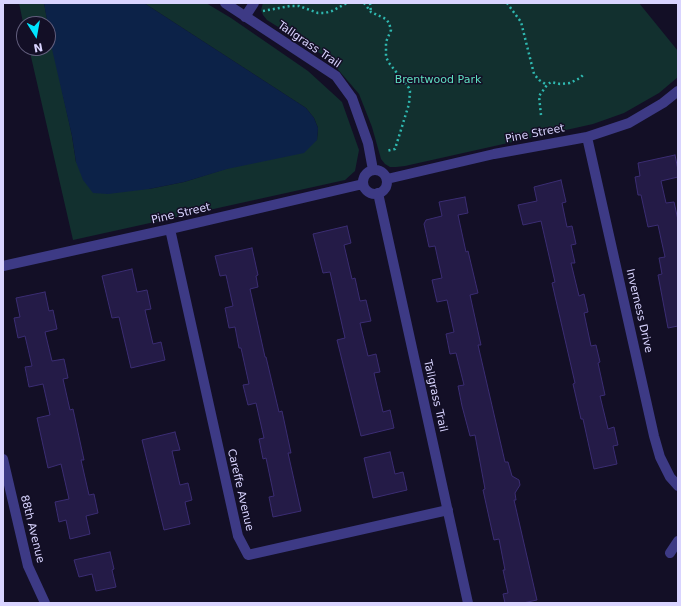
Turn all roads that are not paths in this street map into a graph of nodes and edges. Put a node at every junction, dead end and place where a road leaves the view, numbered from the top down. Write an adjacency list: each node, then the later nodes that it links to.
1 (225, 3): 3 (street, Tallgrass Trail)
2 (254, 3): 3 (street)
3 (245, 17): 6 (street, Tallgrass Trail)
4 (678, 91): 5 (street, Pine Street)
5 (587, 137): 7 (street, Pine Street); 13 (street, Inverness Drive)
6 (373, 170): 7 (street); 8 (street)
7 (387, 179): 9 (street)
8 (363, 184): 9 (street); 10 (street, Pine Street)
9 (378, 194): 14 (street, Tallgrass Trail)
10 (170, 229): 11 (street, Pine Street); 14 (street, Careffe Avenue)
11 (3, 266)
12 (3, 459): 17 (street, 88th Avenue)
13 (678, 486)
14 (448, 510): 18 (street, Tallgrass Trail)
15 (678, 541): 16 (street)
16 (670, 553)
17 (44, 603)
18 (468, 603)

